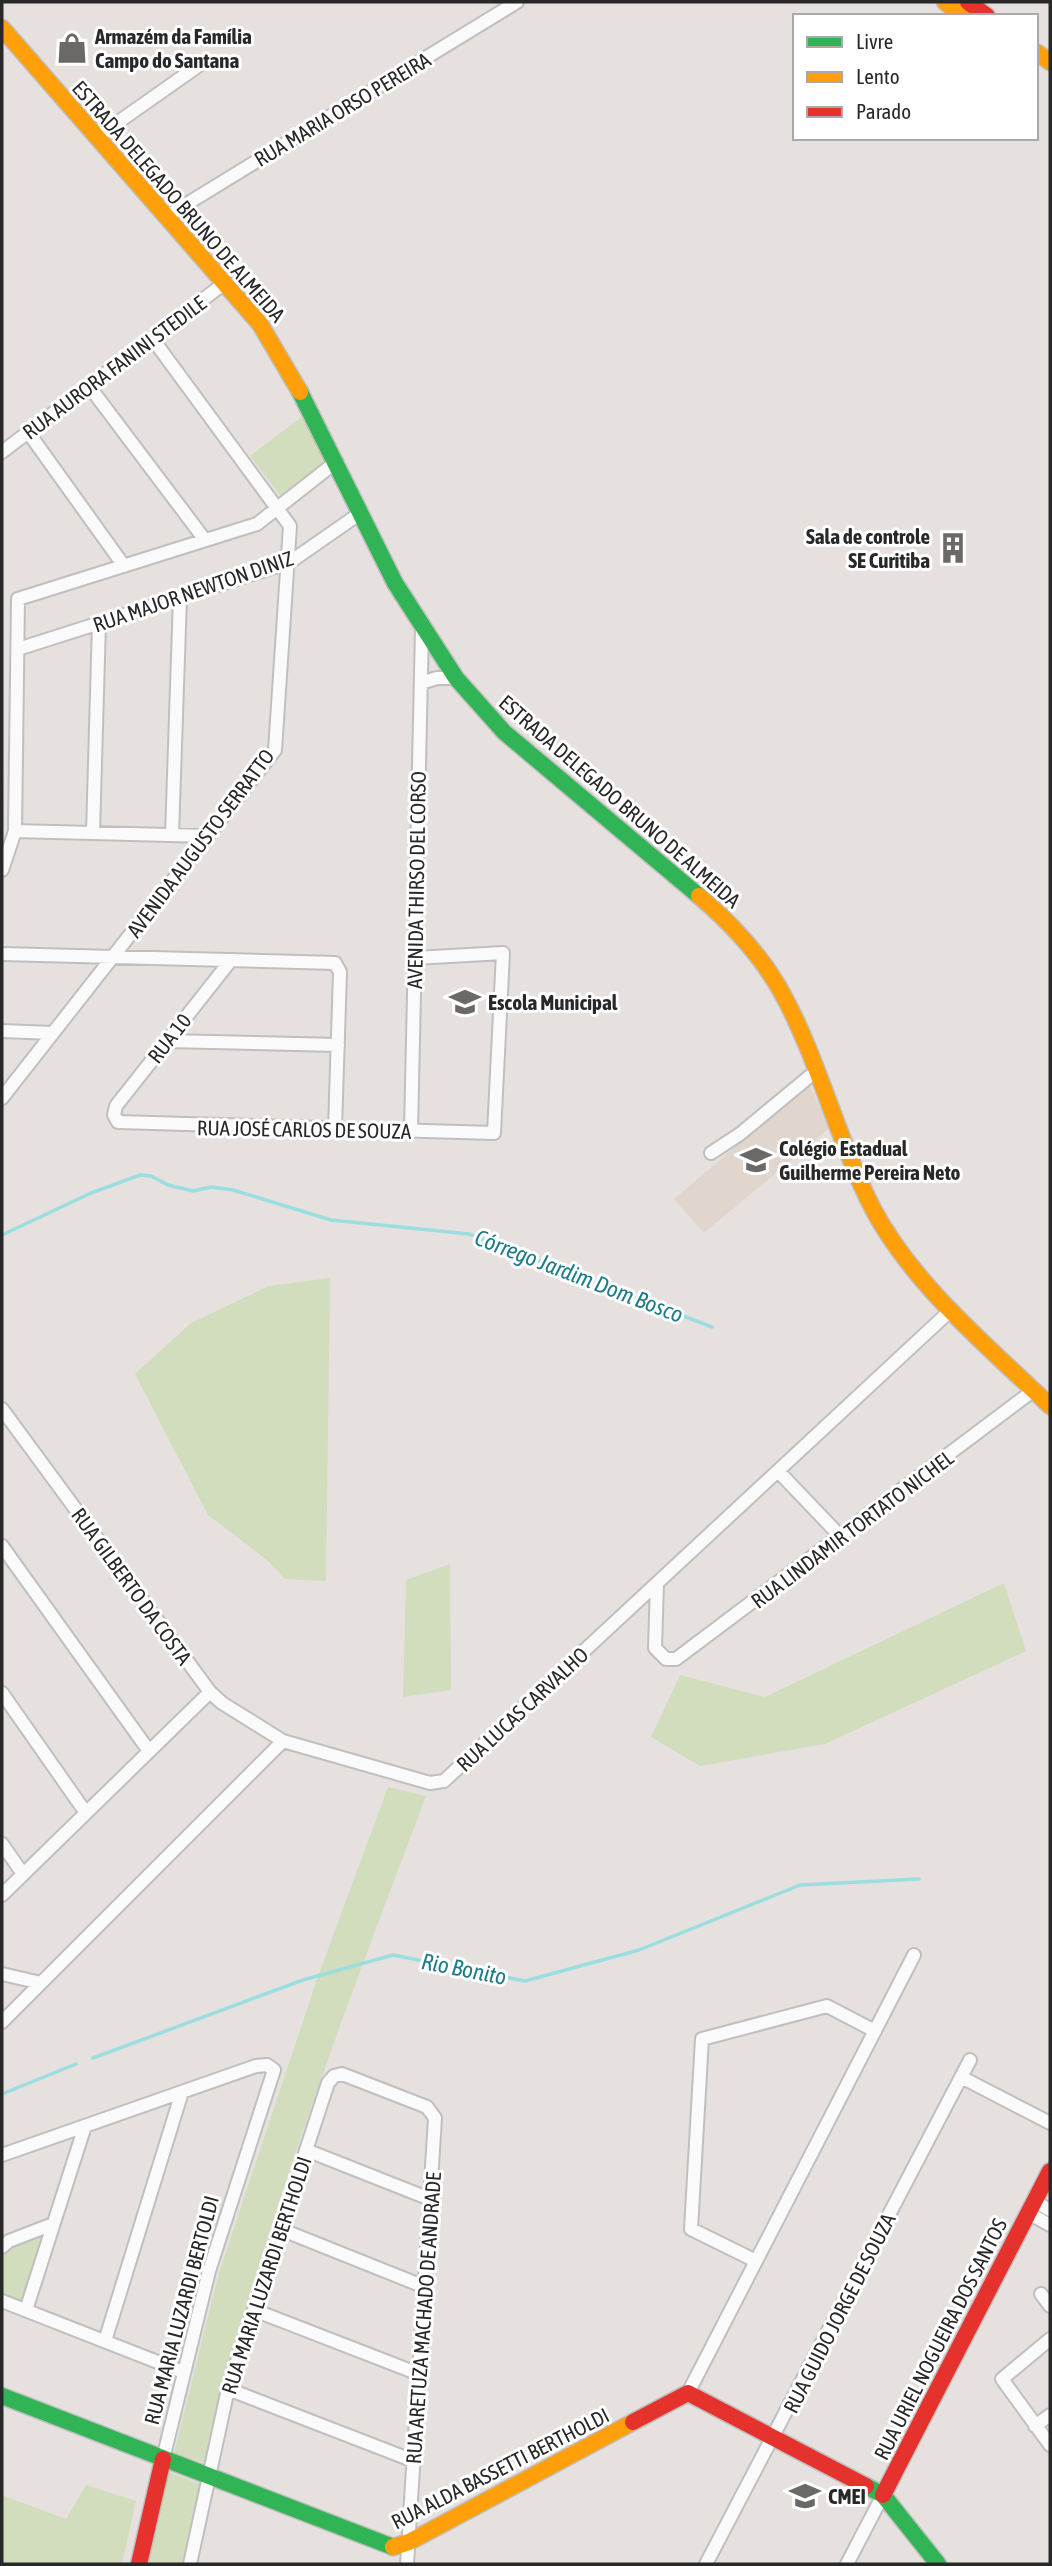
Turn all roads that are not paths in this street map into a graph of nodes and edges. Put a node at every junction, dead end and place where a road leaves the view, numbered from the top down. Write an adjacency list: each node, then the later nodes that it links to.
1 (517, 2): 9 (street, RUA MARIA ORSO PEREIRA)
2 (945, 2): 4 (main road)
3 (968, 2): 5 (main road)
4 (961, 14)
5 (984, 14)
6 (2, 28): 8 (main road, ESTRADA DELEGADO BRUNO DE ALMEIDA)
7 (205, 61): 8 (street)
8 (97, 136): 9 (main road, ESTRADA DELEGADO BRUNO DE ALMEIDA)
9 (167, 216): 10 (main road, ESTRADA DELEGADO BRUNO DE ALMEIDA)
10 (226, 282): 11 (street, RUA AURORA FANINI STEDILE); 15 (main road, ESTRADA DELEGADO BRUNO DE ALMEIDA)
11 (152, 338): 12 (street, RUA AURORA FANINI STEDILE); 16 (street, AVENIDA AUGUSTO SERRATTO)
12 (89, 386): 13 (street, RUA AURORA FANINI STEDILE); 18 (street)
13 (28, 432): 14 (street, RUA AURORA FANINI STEDILE); 20 (street)
14 (2, 452)
15 (336, 462): 16 (street, RUA MAJOR NEWTON DINIZ); 17 (main road, ESTRADA DELEGADO BRUNO DE ALMEIDA)
16 (279, 507): 18 (street, RUA MAJOR NEWTON DINIZ); 19 (street, AVENIDA AUGUSTO SERRATTO)
17 (359, 514): 19 (street, RUA MAJOR NEWTON DINIZ); 23 (main road, ESTRADA DELEGADO BRUNO DE ALMEIDA)
18 (205, 540): 20 (street, RUA MAJOR NEWTON DINIZ)
19 (290, 562): 21 (street, RUA MAJOR NEWTON DINIZ); 32 (street, AVENIDA AUGUSTO SERRATTO)
20 (124, 566): 24 (street, RUA MAJOR NEWTON DINIZ)
21 (180, 597): 22 (street, RUA MAJOR NEWTON DINIZ); 31 (street)
22 (99, 623): 24 (street, RUA MAJOR NEWTON DINIZ); 30 (street)
23 (422, 628): 25 (main road, ESTRADA DELEGADO BRUNO DE ALMEIDA); 26 (street, AVENIDA THIRSO DEL CORSO)
24 (18, 649): 28 (street)
25 (456, 678): 26 (street); 42 (main road, ESTRADA DELEGADO BRUNO DE ALMEIDA)
26 (421, 683): 36 (street, AVENIDA THIRSO DEL CORSO)
27 (2, 688): 28 (street)
28 (17, 689): 29 (street)
29 (15, 831): 30 (street); 33 (street)
30 (93, 833): 31 (street)
31 (172, 835): 32 (street)
32 (208, 836): 35 (street, AVENIDA AUGUSTO SERRATTO)
33 (2, 870)
34 (2, 954): 35 (street)
35 (112, 957): 37 (street); 39 (street, AVENIDA AUGUSTO SERRATTO)
36 (415, 958): 46 (street, AVENIDA THIRSO DEL CORSO); 46 (street, RUA JOSÉ CARLOS DE SOUZA)
37 (231, 960): 40 (street, RUA 10); 41 (street)
38 (2, 1031): 39 (street)
39 (53, 1033): 43 (street, AVENIDA AUGUSTO SERRATTO)
40 (167, 1041): 41 (street); 44 (street, RUA 10)
41 (338, 1045): 45 (street)
42 (816, 1071): 47 (street); 48 (main road, ESTRADA DELEGADO BRUNO DE ALMEIDA)
43 (2, 1098)
44 (115, 1119): 45 (street, RUA JOSÉ CARLOS DE SOUZA)
45 (335, 1129): 46 (street, RUA JOSÉ CARLOS DE SOUZA)
46 (411, 1131)
47 (711, 1153)
48 (951, 1310): 49 (main road, ESTRADA DELEGADO BRUNO DE ALMEIDA); 52 (street, RUA LUCAS CARVALHO)
49 (1034, 1391): 50 (main road, ESTRADA DELEGADO BRUNO DE ALMEIDA); 53 (street, RUA LINDAMIR TORTATO NICHEL)
50 (1050, 1406)
51 (2, 1409): 56 (street, RUA GILBERTO DA COSTA)
52 (778, 1471): 53 (street); 55 (street, RUA LUCAS CARVALHO)
53 (841, 1536): 55 (street, RUA LINDAMIR TORTATO NICHEL)
54 (2, 1546): 59 (street)
55 (657, 1583): 58 (street, RUA LUCAS CARVALHO)
56 (210, 1692): 58 (street, RUA GILBERTO DA COSTA); 59 (street)
57 (2, 1693): 60 (street)
58 (283, 1741): 66 (street)
59 (149, 1751): 60 (street)
60 (86, 1813): 62 (street)
61 (2, 1844): 62 (street)
62 (23, 1874): 63 (street)
63 (2, 1895)
64 (914, 1955): 68 (street)
65 (2, 1974): 66 (street)
66 (41, 1983): 67 (street)
67 (2, 2022)
68 (875, 2031): 85 (street); 85 (street)
69 (970, 2060): 70 (street, RUA GUIDO JORGE DE SOUZA)
70 (961, 2077): 73 (street); 101 (street, RUA GUIDO JORGE DE SOUZA)
71 (182, 2092): 74 (street); 93 (street); 94 (street, RUA MARIA LUZARDI BERTOLDI)
72 (434, 2113): 75 (street, RUA MARIA LUZARDI BERTHOLDI); 78 (street, RUA ARETUZA MACHADO DE ANDRADE)
73 (1050, 2123)
74 (85, 2126): 76 (street); 81 (street)
75 (306, 2150): 78 (street); 83 (street, RUA MARIA LUZARDI BERTHOLDI)
76 (2, 2155)
77 (1050, 2171): 79 (main road, RUA URIEL NOGUEIRA DOS SANTOS)
78 (430, 2199): 86 (street, RUA ARETUZA MACHADO DE ANDRADE)
79 (1031, 2207): 80 (street); 82 (street); 106 (main road, RUA URIEL NOGUEIRA DOS SANTOS)
80 (1050, 2210)
81 (53, 2224): 84 (street); 90 (street)
82 (1050, 2225)
83 (280, 2229): 86 (street); 91 (street, RUA MARIA LUZARDI BERTHOLDI)
84 (2, 2247)
85 (756, 2261): 97 (street)
86 (425, 2287): 95 (street, RUA ARETUZA MACHADO DE ANDRADE)
87 (1041, 2294): 89 (street)
88 (2, 2301): 90 (street)
89 (1050, 2306)
90 (26, 2310): 93 (street)
91 (254, 2310): 95 (street); 96 (street, RUA MARIA LUZARDI BERTHOLDI)
92 (1050, 2339): 100 (street)
93 (105, 2341): 94 (street)
94 (183, 2372): 103 (street, RUA MARIA LUZARDI BERTOLDI)
95 (419, 2374): 104 (street, RUA ARETUZA MACHADO DE ANDRADE)
96 (228, 2389): 104 (street); 105 (street, RUA MARIA LUZARDI BERTHOLDI)
97 (688, 2393): 101 (main road); 107 (main road, RUA ALDA BASSETTI BERTHOLDI)
98 (2, 2396): 103 (main road, RUA ALDA BASSETTI BERTHOLDI)
99 (1050, 2415): 100 (street)
100 (1035, 2426): 102 (street)
101 (775, 2439): 106 (main road); 111 (street, RUA GUIDO JORGE DE SOUZA)
102 (1050, 2445)
103 (163, 2459): 105 (main road, RUA ALDA BASSETTI BERTHOLDI); 108 (main road, RUA MARIA LUZARDI BERTOLDI)
104 (414, 2462): 107 (street, RUA ARETUZA MACHADO DE ANDRADE)
105 (209, 2477): 107 (main road, RUA ALDA BASSETTI BERTHOLDI); 109 (street)
106 (883, 2495): 112 (street, RUA URIEL NOGUEIRA DOS SANTOS); 113 (main road)
107 (409, 2542): 110 (street, RUA ARETUZA MACHADO DE ANDRADE)
108 (139, 2564)
109 (190, 2564)
110 (407, 2564)
111 (706, 2564)
112 (847, 2564)
113 (938, 2564)

